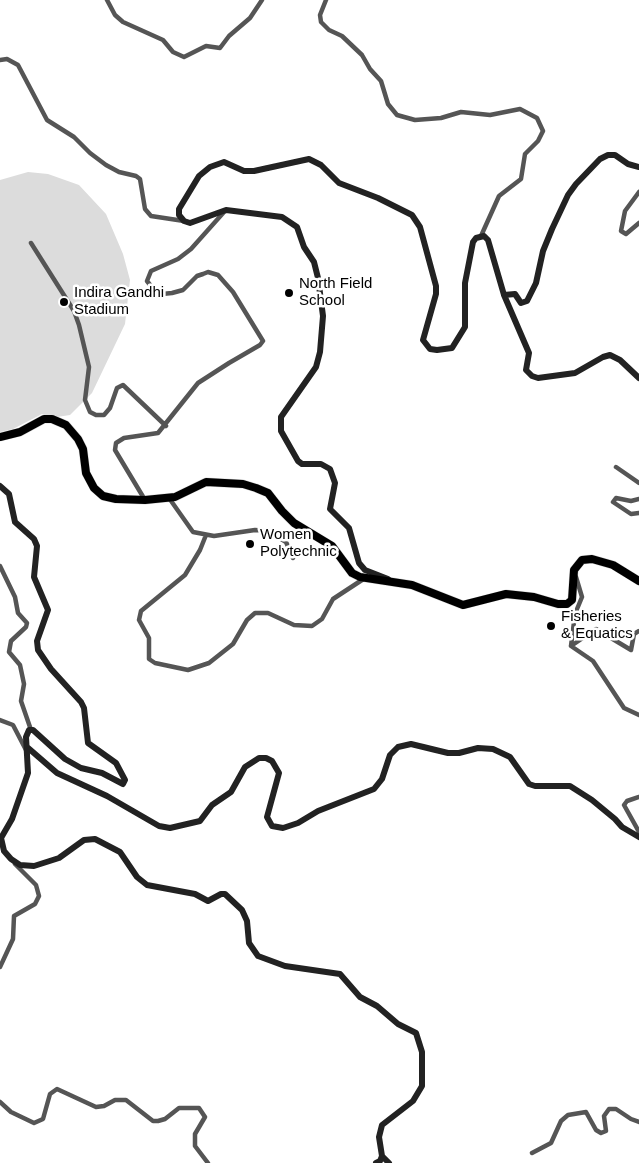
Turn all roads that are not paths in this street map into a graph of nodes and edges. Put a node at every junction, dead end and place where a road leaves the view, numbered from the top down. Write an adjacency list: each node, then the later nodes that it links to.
1 (107, 0): 2 (street)
2 (262, 0)
3 (326, 0): 10 (street)
4 (0, 60): 8 (street)
5 (639, 167): 12 (street)
6 (639, 192): 9 (street)
7 (226, 210): 8 (street); 14 (street); 29 (street)
8 (184, 221): 10 (street)
9 (639, 223)
10 (482, 236): 12 (street)
11 (31, 243): 14 (street)
12 (504, 295): 13 (street)
13 (639, 378)
14 (166, 426): 21 (street)
15 (0, 437): 21 (highway)
16 (616, 467): 17 (street)
17 (639, 484)
18 (0, 486): 34 (street)
19 (168, 498): 21 (highway); 23 (street); 27 (highway)
20 (639, 499): 22 (street)
21 (145, 500)
22 (639, 513)
23 (206, 535): 24 (street); 27 (street)
24 (293, 558)
25 (0, 566): 34 (street)
26 (574, 570): 28 (highway); 29 (highway); 31 (street)
27 (365, 578): 29 (highway)
28 (639, 581)
29 (393, 582)
30 (639, 631): 31 (street)
31 (571, 646): 32 (street)
32 (639, 715)
33 (0, 720): 35 (street)
34 (31, 730): 35 (street)
35 (27, 750): 38 (street); 39 (street)
36 (639, 796): 37 (street)
37 (639, 832)
38 (639, 837)
39 (11, 859): 40 (street); 44 (street)
40 (0, 967)
41 (0, 1102): 45 (street)
42 (639, 1122): 43 (street)
43 (532, 1153)
44 (382, 1156): 46 (street); 47 (street)
45 (208, 1163)
46 (376, 1163)
47 (389, 1163)

